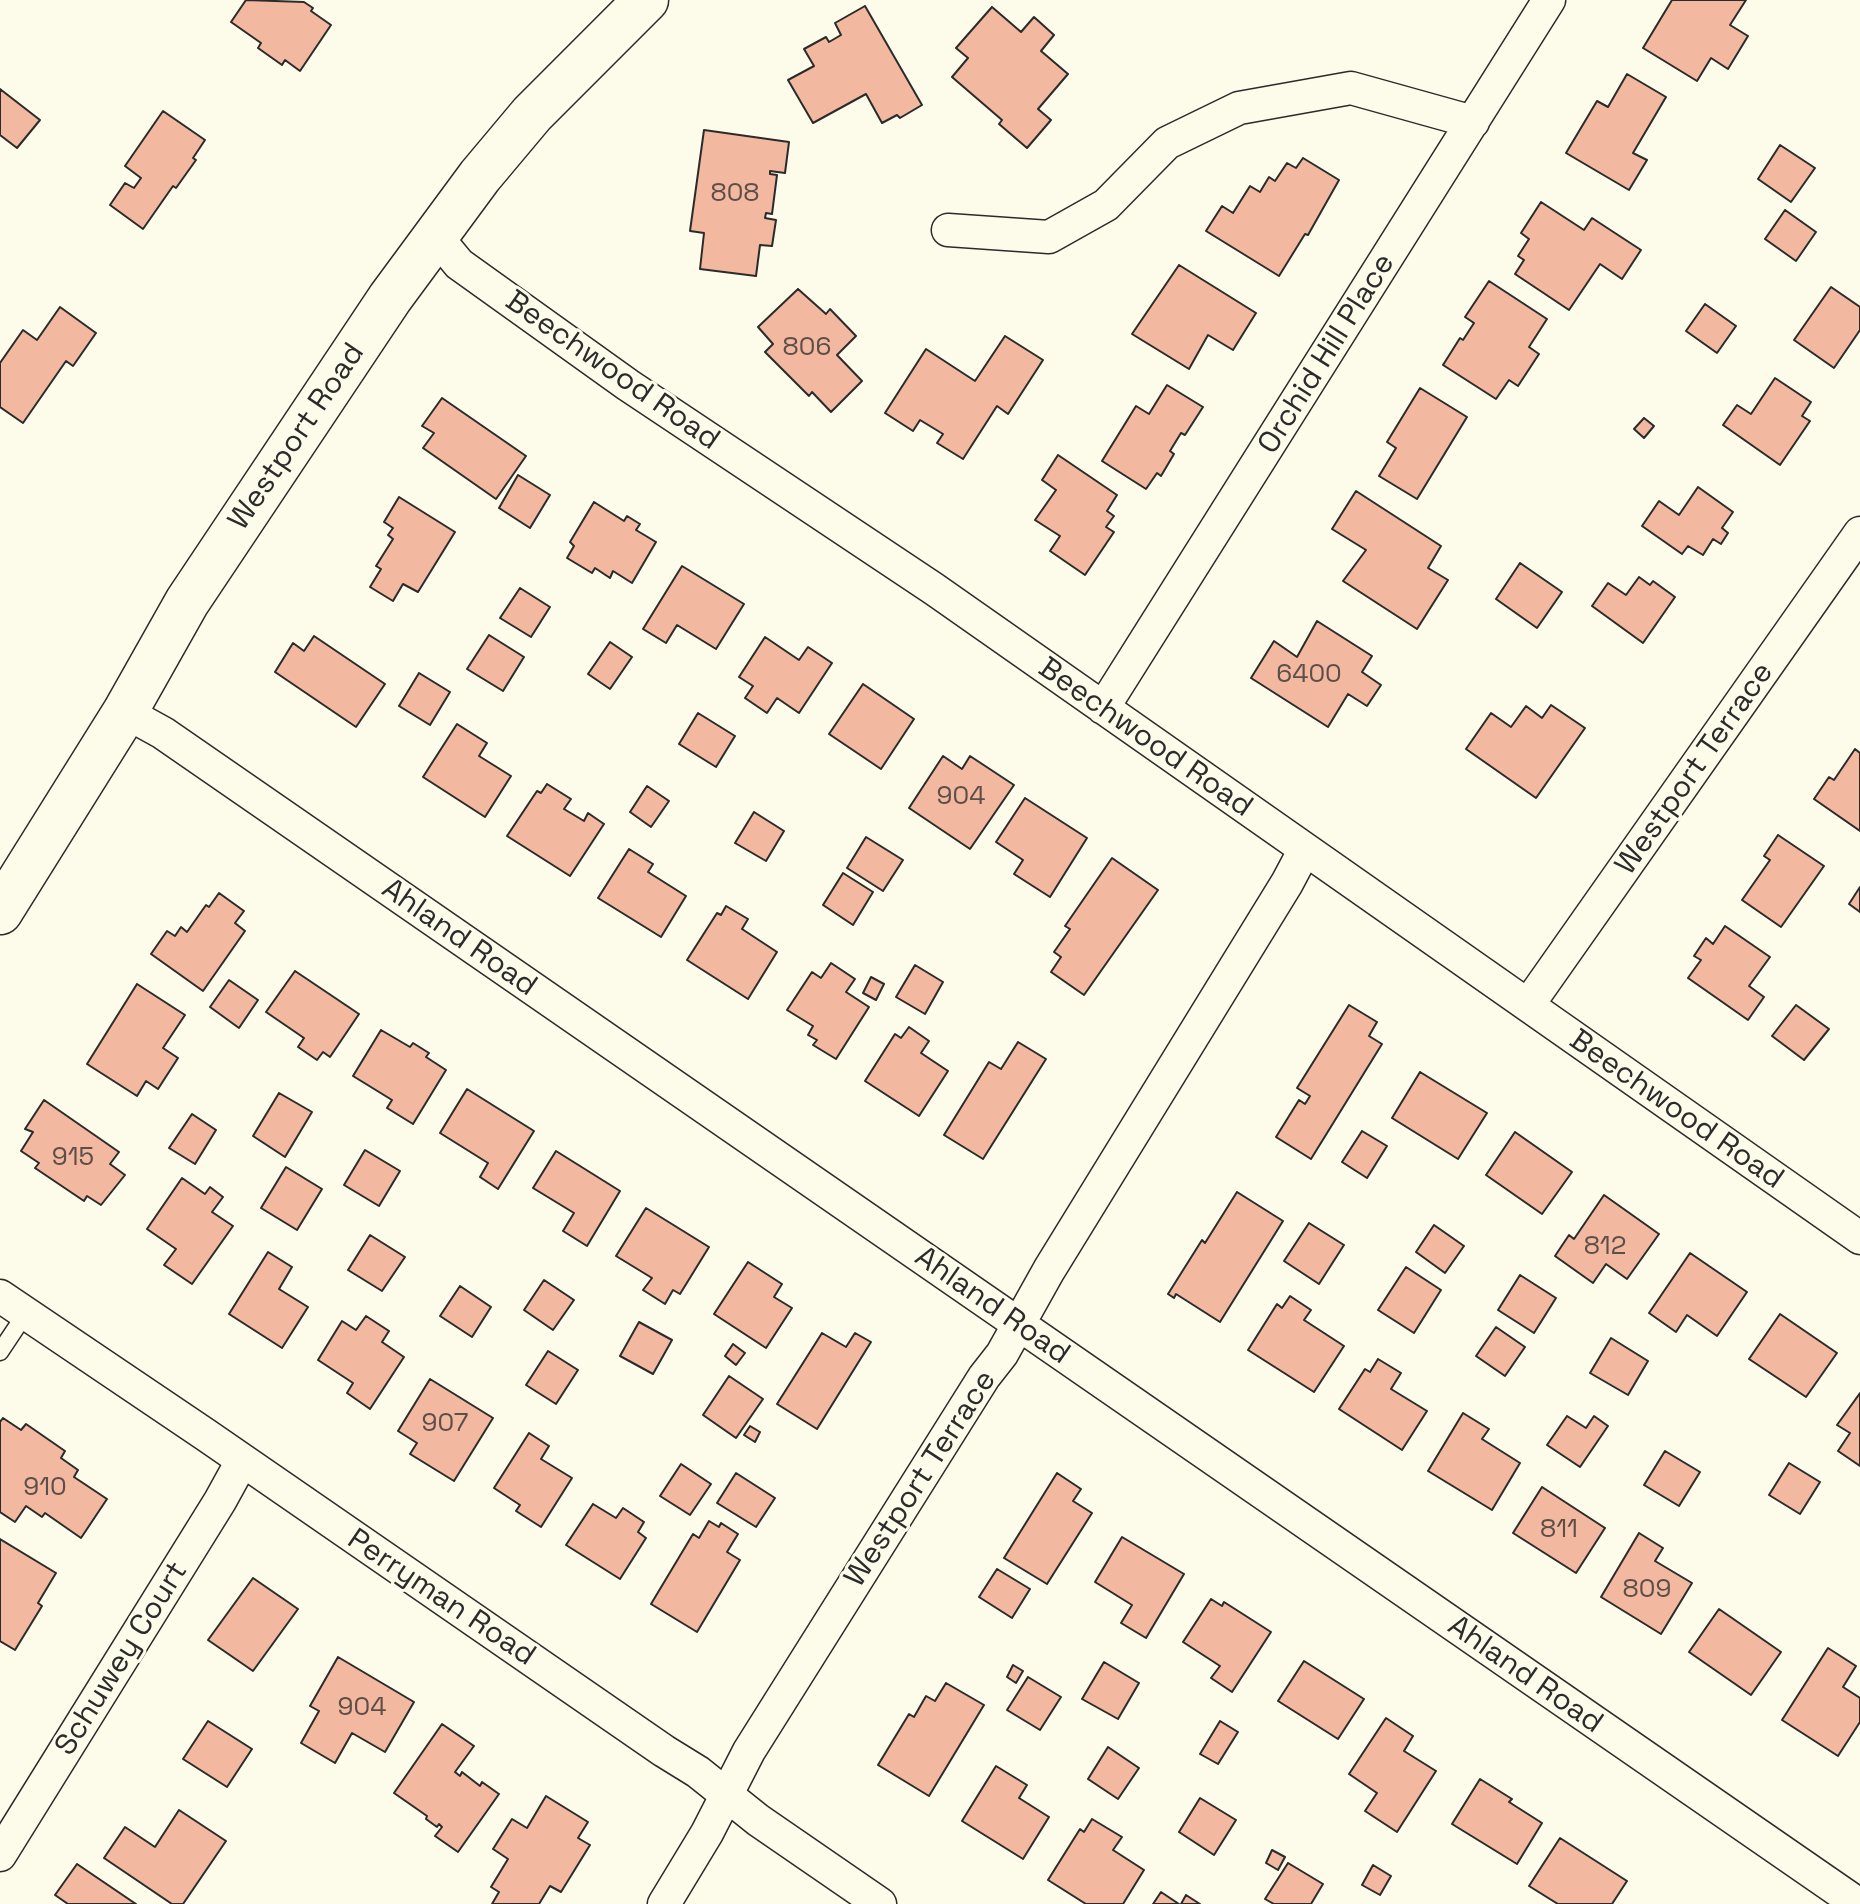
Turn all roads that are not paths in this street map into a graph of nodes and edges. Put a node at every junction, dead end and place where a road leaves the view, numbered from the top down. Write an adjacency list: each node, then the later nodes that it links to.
1 (646, 0): 5 (main road, Westport Road)
2 (1549, 0): 3 (street, Orchid Hill Place)
3 (1473, 122): 4 (street); 7 (street, Orchid Hill Place)
4 (948, 230)
5 (435, 235): 7 (street, Beechwood Road); 8 (main road, Westport Road)
6 (1860, 533): 11 (street, Westport Terrace)
7 (1103, 708): 9 (street, Beechwood Road)
8 (125, 712): 10 (main road, Westport Road); 14 (street, Ahland Road)
9 (1304, 851): 11 (street, Beechwood Road); 14 (street, Westport Terrace)
10 (0, 912)
11 (1528, 1005): 12 (street, Beechwood Road)
12 (1860, 1238)
13 (13, 1304): 15 (lane); 16 (street, Perryman Road)
14 (1019, 1326): 17 (street, Westport Terrace); 21 (street, Ahland Road)
15 (0, 1352)
16 (242, 1461): 17 (street, Perryman Road); 18 (street, Schuwey Court)
17 (728, 1795): 19 (street, Westport Terrace); 20 (street, Perryman Road)
18 (0, 1855)
19 (664, 1904)
20 (880, 1904)
21 (1858, 1904)

